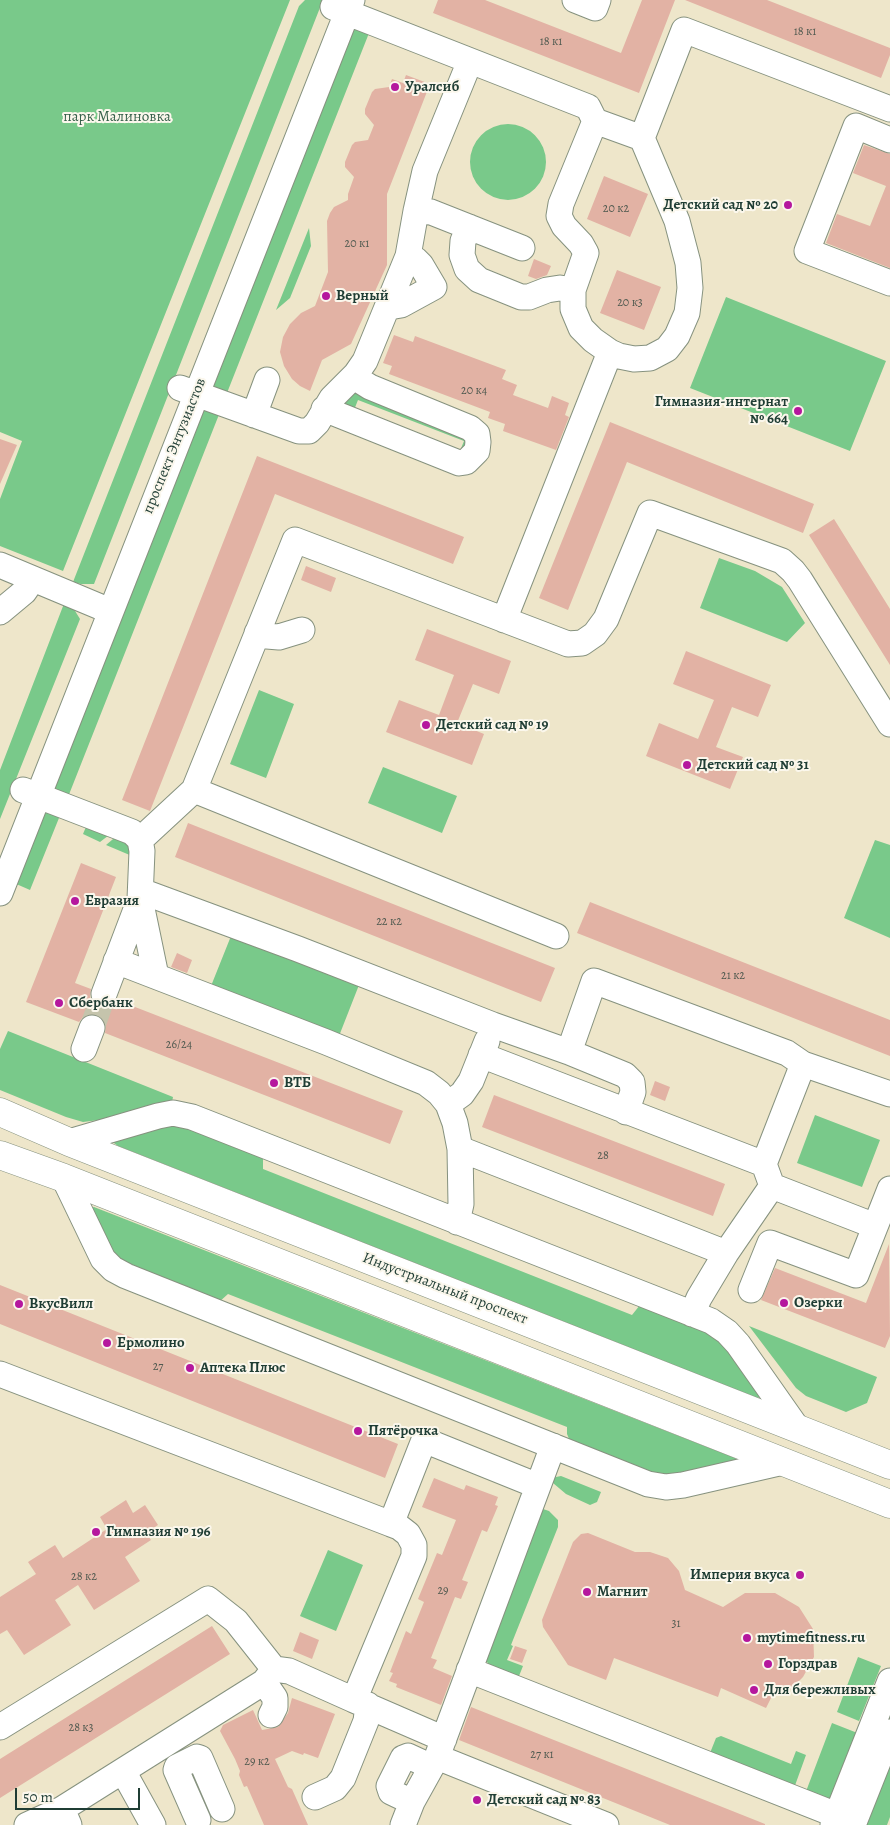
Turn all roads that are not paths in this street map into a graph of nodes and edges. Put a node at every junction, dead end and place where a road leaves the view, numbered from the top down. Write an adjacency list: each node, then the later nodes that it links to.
1 (574, 0): 2 (street)
2 (598, 0)
3 (341, 5): 4 (street); 19 (street, проспект Энтузиастов)
4 (470, 61): 6 (street); 9 (street)
5 (890, 109): 7 (street)
6 (595, 121): 7 (street); 14 (street)
7 (642, 138): 16 (street)
8 (890, 140): 13 (street)
9 (416, 210): 10 (street); 12 (street)
10 (469, 227): 11 (street); 14 (street)
11 (522, 248)
12 (408, 256): 15 (street); 15 (street)
13 (890, 283)
14 (573, 290): 16 (street)
15 (388, 305): 17 (street)
16 (610, 352): 26 (street)
17 (356, 374): 20 (street); 20 (street)
18 (267, 380): 21 (street)
19 (188, 391): 21 (street); 24 (street, проспект Энтузиастов)
20 (324, 409): 21 (street)
21 (254, 415)
22 (0, 565): 23 (street)
23 (33, 579): 24 (street); 25 (street)
24 (102, 608): 31 (street, проспект Энтузиастов)
25 (0, 612)
26 (504, 620): 28 (street); 29 (street)
27 (302, 630): 28 (street)
28 (257, 633): 30 (street)
29 (890, 724)
30 (194, 790): 32 (street); 36 (street)
31 (30, 792): 32 (street); 33 (street, проспект Энтузиастов); 34 (street, проспект Энтузиастов)
32 (140, 840): 35 (street)
33 (0, 846)
34 (0, 893)
35 (140, 895): 37 (street); 38 (street); 40 (street)
36 (556, 936)
37 (116, 961): 38 (street); 39 (street)
38 (156, 976): 45 (street)
39 (104, 994)
40 (493, 1025): 41 (street); 42 (street)
41 (569, 1052): 43 (street); 47 (street)
42 (481, 1055): 45 (street); 47 (street)
43 (803, 1064): 44 (street); 51 (street)
44 (890, 1094)
45 (448, 1104): 49 (street)
46 (0, 1112): 48 (main road, Индустриальный проспект)
47 (626, 1112): 51 (street)
48 (69, 1142): 54 (street); 60 (main road, Индустриальный проспект)
49 (460, 1149): 54 (street); 56 (street)
50 (0, 1155): 52 (main road)
51 (768, 1175): 55 (street); 56 (street)
52 (64, 1178): 61 (street); 62 (main road)
53 (890, 1189): 55 (street)
54 (457, 1222): 58 (street)
55 (875, 1226): 57 (street)
56 (726, 1253): 58 (street)
57 (751, 1290)
58 (692, 1314): 60 (street)
59 (0, 1374): 66 (street)
60 (797, 1428): 63 (main road, Индустриальный проспект)
61 (552, 1446): 62 (street); 64 (street)
62 (783, 1462): 65 (main road)
63 (890, 1465)
64 (538, 1486): 66 (street); 67 (street)
65 (890, 1504)
66 (391, 1524): 70 (street)
67 (470, 1670): 75 (street); 82 (street)
68 (269, 1675): 70 (street); 71 (street); 72 (street); 74 (street)
69 (890, 1680): 82 (street)
70 (361, 1703): 75 (street); 78 (street)
71 (272, 1715)
72 (0, 1727)
73 (890, 1732): 82 (street)
74 (175, 1738): 76 (street); 77 (street)
75 (434, 1753): 85 (street); 86 (street)
76 (187, 1762): 79 (street); 81 (street)
77 (124, 1771): 80 (street); 84 (street)
78 (315, 1797)
79 (222, 1809)
80 (65, 1817): 83 (street)
81 (198, 1820)
82 (844, 1822)
83 (27, 1825)
84 (153, 1825)
85 (403, 1825)
86 (606, 1825)

